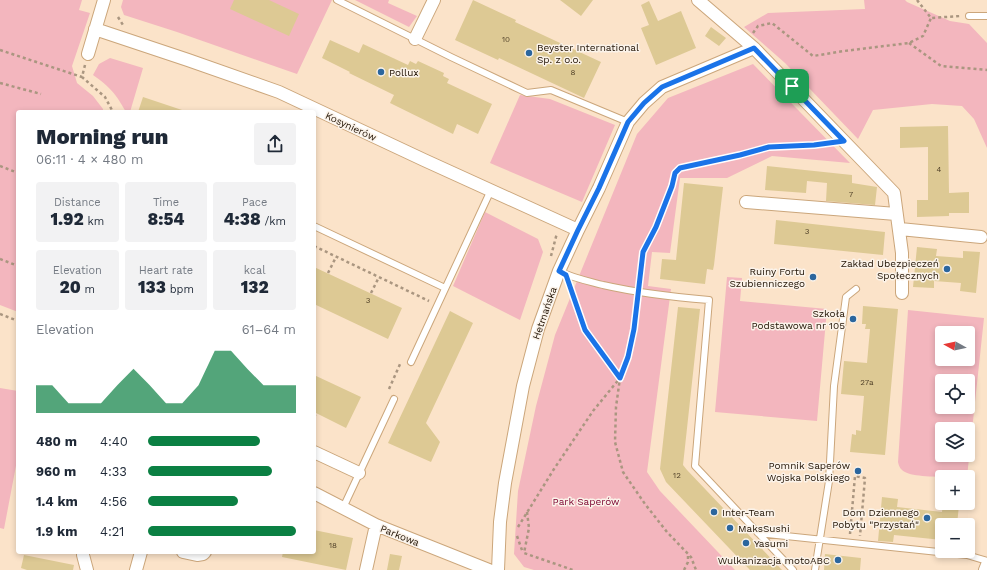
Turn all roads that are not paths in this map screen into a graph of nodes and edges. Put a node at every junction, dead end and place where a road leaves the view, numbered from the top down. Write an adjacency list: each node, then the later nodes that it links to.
1 (104, 0): 7 (street)
2 (337, 0): 8 (lane)
3 (434, 0): 8 (street)
4 (698, 0): 9 (street)
5 (969, 16): 6 (lane)
6 (987, 16)
7 (96, 29): 10 (street); 11 (street, Kosynierów)
8 (415, 39): 13 (lane)
9 (751, 45): 13 (street, Hetmańska); 16 (street)
10 (88, 54)
11 (313, 110)
12 (316, 111): 14 (street, Kosynierów)
13 (628, 122): 19 (street, Hetmańska)
14 (491, 190): 19 (street, Kosynierów); 22 (lane)
15 (746, 202): 16 (street)
16 (896, 214): 18 (street)
17 (316, 227): 22 (lane)
18 (900, 229): 20 (street); 24 (street)
19 (578, 230): 21 (street, Hetmańska)
20 (981, 237)
21 (563, 273): 32 (lane); 44 (street, Hetmańska)
22 (446, 288): 25 (lane)
23 (856, 289): 33 (lane)
24 (902, 293)
25 (411, 362)
26 (394, 399): 28 (lane)
27 (316, 453): 28 (street)
28 (359, 473): 30 (lane)
29 (316, 494): 30 (street, Parkowa)
30 (343, 508): 31 (street, Parkowa)
31 (376, 525): 42 (street); 43 (street, Parkowa)
32 (758, 533): 33 (lane); 45 (lane)
33 (819, 540): 38 (lane); 46 (lane)
34 (82, 554): 40 (street)
35 (140, 554): 41 (street)
36 (192, 554): 37 (street)
37 (204, 554)
38 (987, 561)
39 (987, 565): 47 (street)
40 (87, 570)
41 (136, 570)
42 (366, 570)
43 (489, 570)
44 (498, 570)
45 (793, 570)
46 (816, 570)
47 (985, 570)

